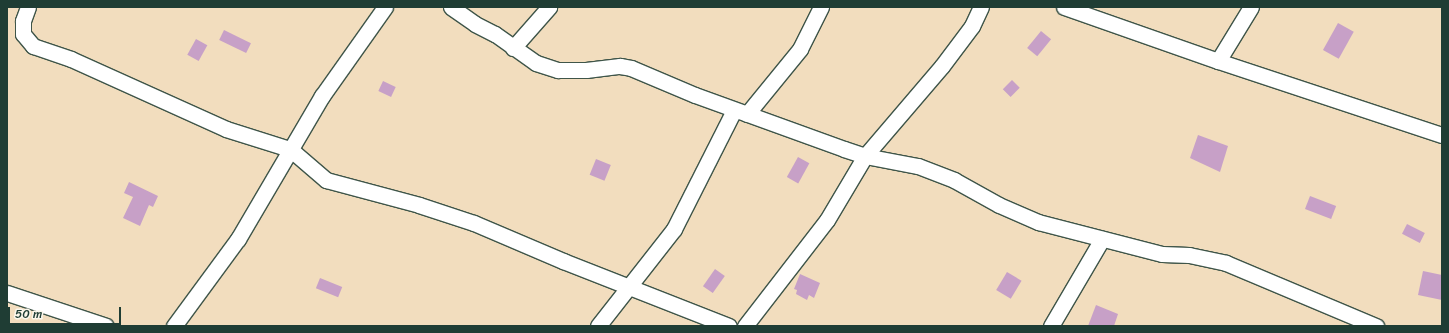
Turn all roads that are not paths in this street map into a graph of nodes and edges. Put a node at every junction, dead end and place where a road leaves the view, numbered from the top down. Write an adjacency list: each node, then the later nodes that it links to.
1 (28, 7): 13 (street)
2 (385, 7): 13 (street)
3 (452, 7): 9 (street)
4 (550, 7): 9 (street)
5 (821, 7): 11 (street)
6 (981, 7): 14 (street)
7 (1251, 7): 10 (street)
8 (1069, 8): 10 (street)
9 (513, 48): 11 (street)
10 (1218, 61): 12 (street)
11 (740, 112): 14 (street); 16 (street)
12 (1442, 135)
13 (290, 149): 16 (street); 19 (street)
14 (865, 156): 15 (street); 22 (street)
15 (1102, 239): 23 (street); 24 (street)
16 (628, 286): 20 (street); 21 (street)
17 (7, 293): 18 (street)
18 (106, 326)
19 (174, 326)
20 (598, 326)
21 (730, 326)
22 (745, 326)
23 (1051, 326)
24 (1376, 326)

